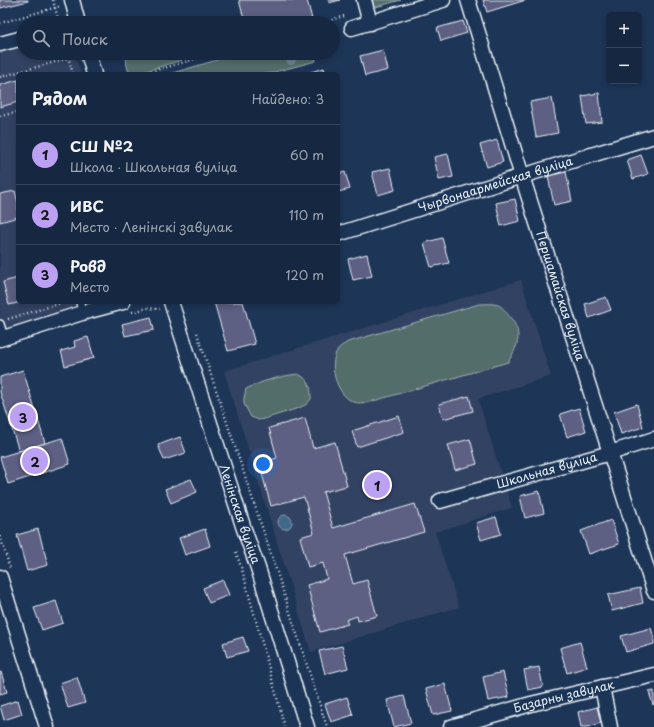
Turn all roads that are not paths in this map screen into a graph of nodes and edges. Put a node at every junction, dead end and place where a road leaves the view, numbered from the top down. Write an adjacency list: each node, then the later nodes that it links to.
1 (364, 0): 6 (street)
2 (443, 0): 6 (street)
3 (468, 0): 13 (street, Першамайская вуліца)
4 (72, 1): 5 (street)
5 (76, 16)
6 (370, 23): 7 (street)
7 (352, 28)
8 (16, 40): 9 (street)
9 (0, 44)
10 (87, 60): 11 (street)
11 (93, 72)
12 (654, 136): 13 (street, Чырвонаармейская вуліца)
13 (522, 176): 14 (street, Чырвонаармейская вуліца); 20 (street, Першамайская вуліца)
14 (340, 233)
15 (109, 304): 17 (street)
16 (166, 305): 27 (street, Ленінская вуліца)
17 (81, 308): 18 (street)
18 (2, 330)
19 (654, 439): 20 (street, Школьная вуліца)
20 (610, 453): 21 (street, Школьная вуліца); 23 (street, Першамайская вуліца)
21 (440, 501)
22 (0, 576): 26 (street)
23 (654, 591)
24 (654, 675): 25 (street, Базарны завулак)
25 (602, 687): 28 (street, Базарны завулак); 29 (street)
26 (47, 727)
27 (307, 727)
28 (451, 727)
29 (610, 727)

